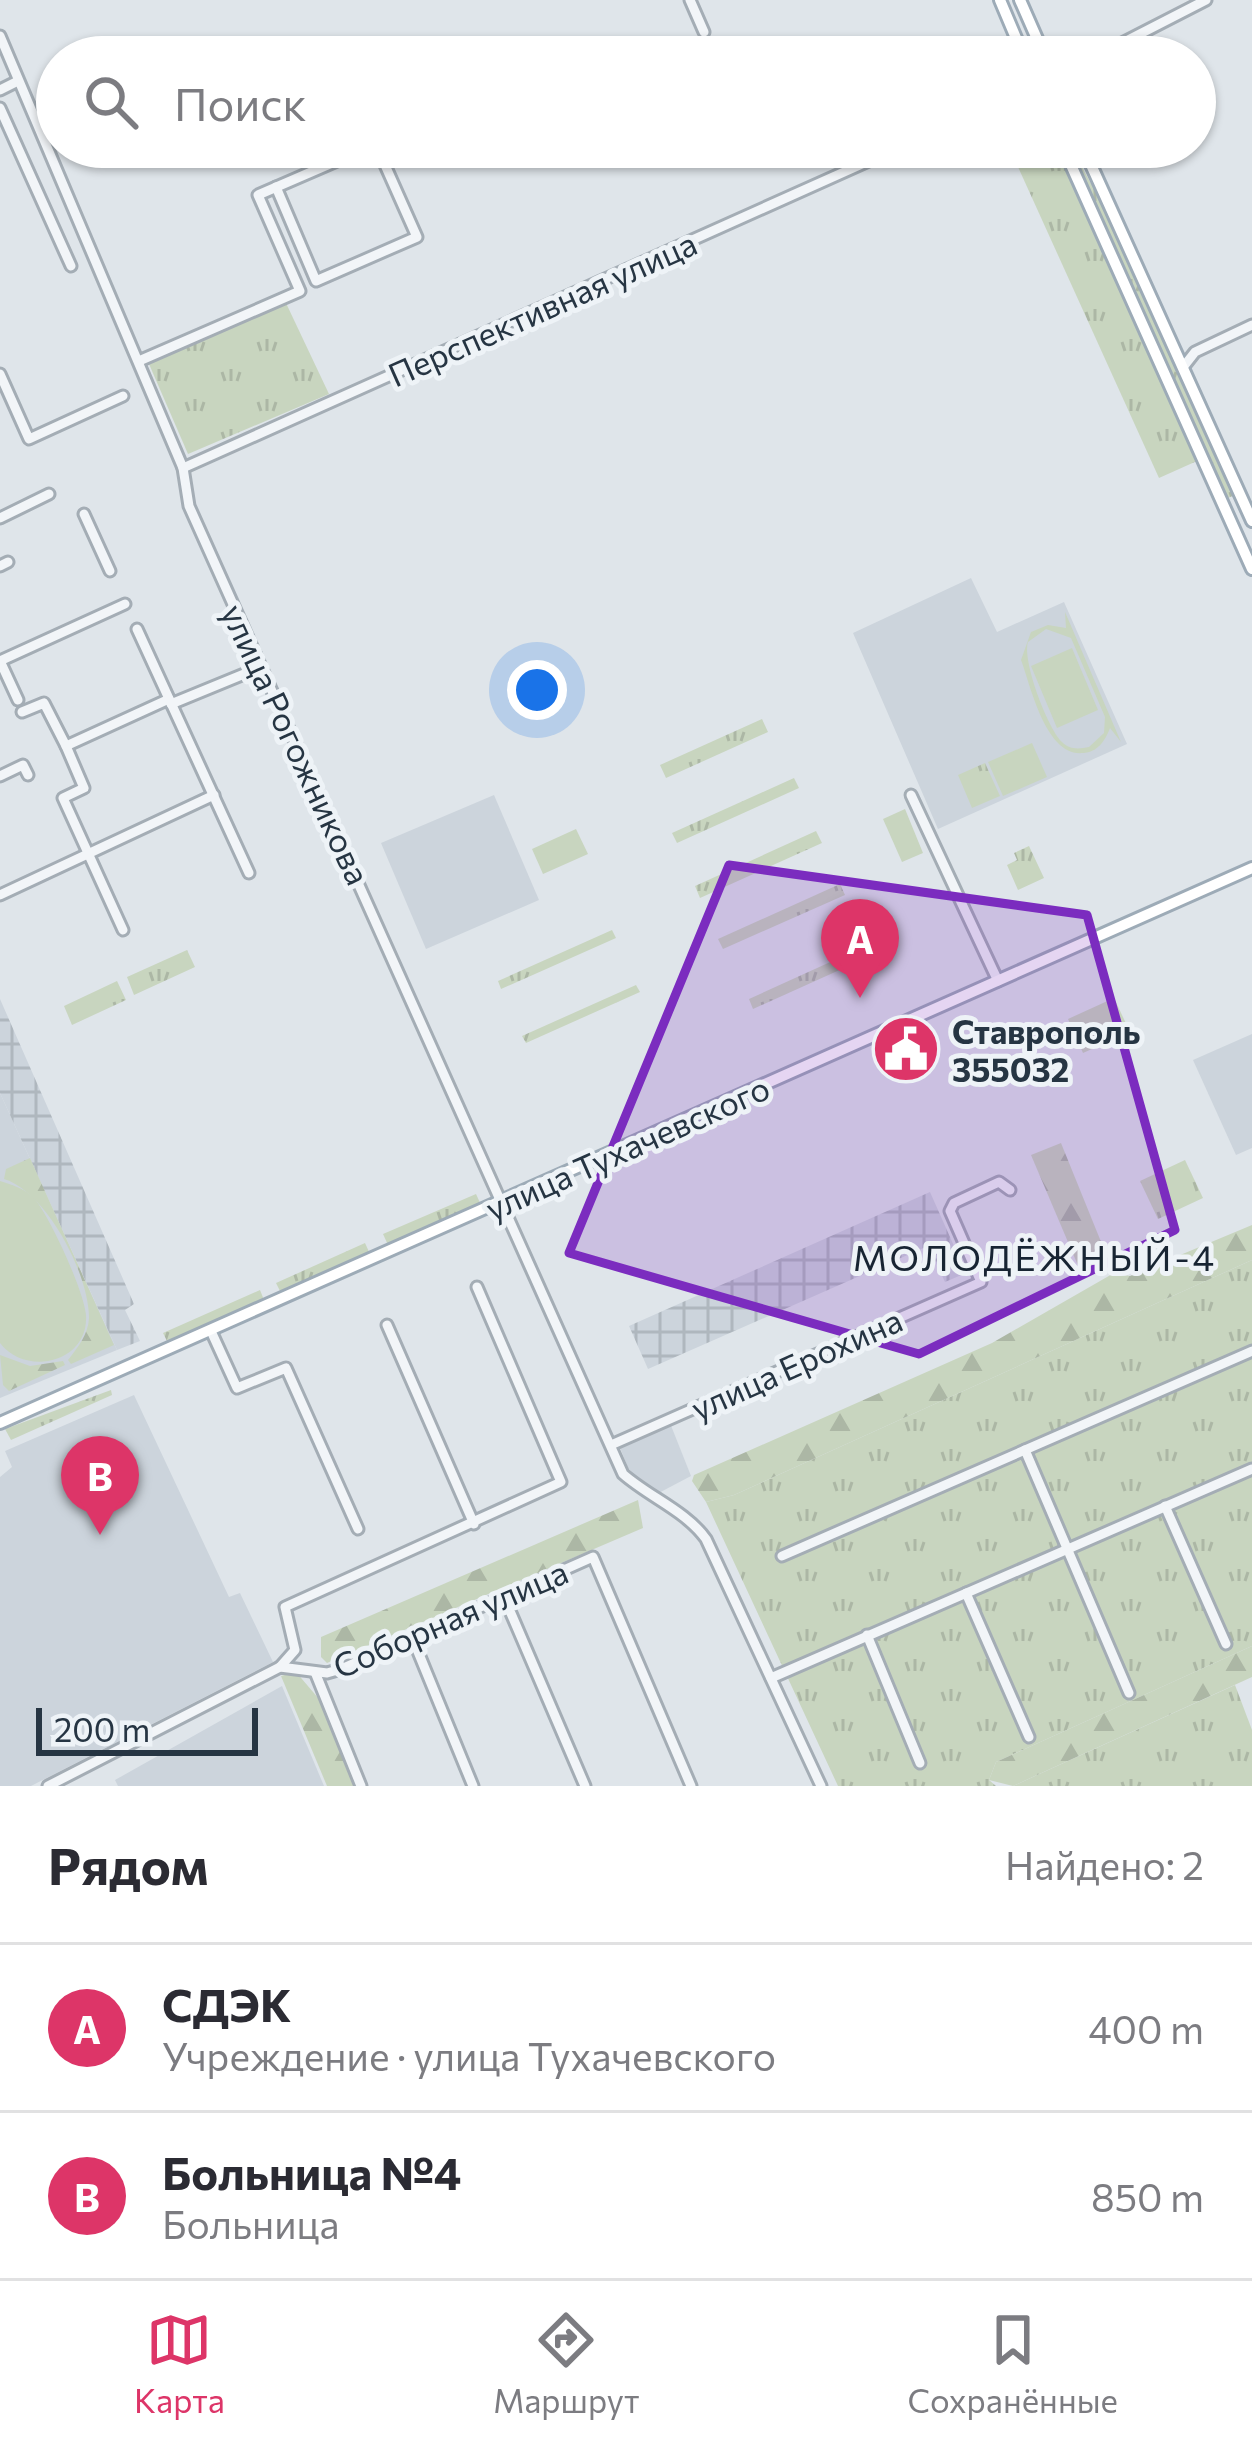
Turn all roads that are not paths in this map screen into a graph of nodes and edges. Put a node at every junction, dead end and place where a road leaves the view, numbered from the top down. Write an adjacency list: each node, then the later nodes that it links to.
1 (690, 0): 5 (street)
2 (1000, 0): 7 (main road)
3 (1019, 0): 8 (main road)
4 (1206, 0): 9 (street)
5 (704, 32)
6 (0, 36): 10 (street, улица Рогожникова)
7 (1015, 36)
8 (1035, 36)
9 (1136, 36)
10 (18, 81): 11 (street); 13 (street, улица Рогожникова)
11 (0, 90)
12 (0, 108): 21 (street)
13 (36, 123)
14 (56, 168): 23 (street, улица Рогожникова)
15 (325, 168): 20 (street)
16 (386, 168): 20 (street)
17 (853, 168): 27 (street, Перспективная улица)
18 (1072, 168): 32 (main road)
19 (1093, 168): 24 (main road)
20 (276, 188): 23 (street)
21 (71, 266)
22 (1252, 325): 24 (street)
23 (139, 361): 27 (street, улица Рогожникова)
24 (1184, 366): 31 (main road)
25 (0, 374): 26 (street)
26 (123, 396)
27 (184, 468): 37 (street, улица Рогожникова)
28 (49, 494): 30 (street)
29 (84, 514): 33 (street)
30 (0, 518)
31 (1252, 521)
32 (1252, 569)
33 (110, 571)
34 (125, 604): 36 (street)
35 (137, 629): 39 (street)
36 (0, 661): 38 (street)
37 (259, 668): 39 (street); 53 (street, улица Рогожникова)
38 (18, 700)
39 (170, 702): 41 (street); 44 (street)
40 (22, 712): 41 (street)
41 (65, 746): 46 (street)
42 (28, 775): 43 (street)
43 (0, 776)
44 (214, 795): 46 (street); 48 (street)
45 (911, 795): 51 (street)
46 (88, 853): 49 (street); 50 (street)
47 (1252, 868): 51 (main road, улица Тухачевского)
48 (249, 873)
49 (0, 895)
50 (123, 930)
51 (998, 981): 53 (main road, улица Тухачевского)
52 (1010, 1190): 59 (street, улица Ерохина)
53 (505, 1202): 56 (main road, улица Тухачевского); 59 (street, улица Рогожникова)
54 (477, 1287): 63 (street)
55 (387, 1325): 63 (street)
56 (211, 1330): 58 (main road, улица Тухачевского); 64 (street)
57 (1252, 1351): 60 (street)
58 (0, 1423)
59 (611, 1445): 74 (street, улица Рогожникова)
60 (1024, 1450): 65 (street); 66 (street)
61 (1252, 1469): 62 (street)
62 (1165, 1506): 65 (street); 71 (street)
63 (474, 1524): 72 (street)
64 (358, 1528)
65 (1070, 1548): 67 (street); 75 (street)
66 (782, 1556)
67 (966, 1592): 69 (street); 76 (street)
68 (504, 1597): 70 (street, Соборная улица); 81 (street); 82 (street, Соборная улица)
69 (867, 1635): 74 (street); 77 (street)
70 (412, 1637): 73 (street, Соборная улица); 80 (street)
71 (1226, 1644)
72 (280, 1667): 73 (street, Соборная улица); 78 (street)
73 (316, 1672): 79 (street)
74 (771, 1678): 83 (street, улица Рогожникова)
75 (1129, 1693)
76 (1029, 1737)
77 (920, 1763)
78 (48, 1786)
79 (361, 1786)
80 (473, 1786)
81 (586, 1786)
82 (691, 1786)
83 (821, 1786)

